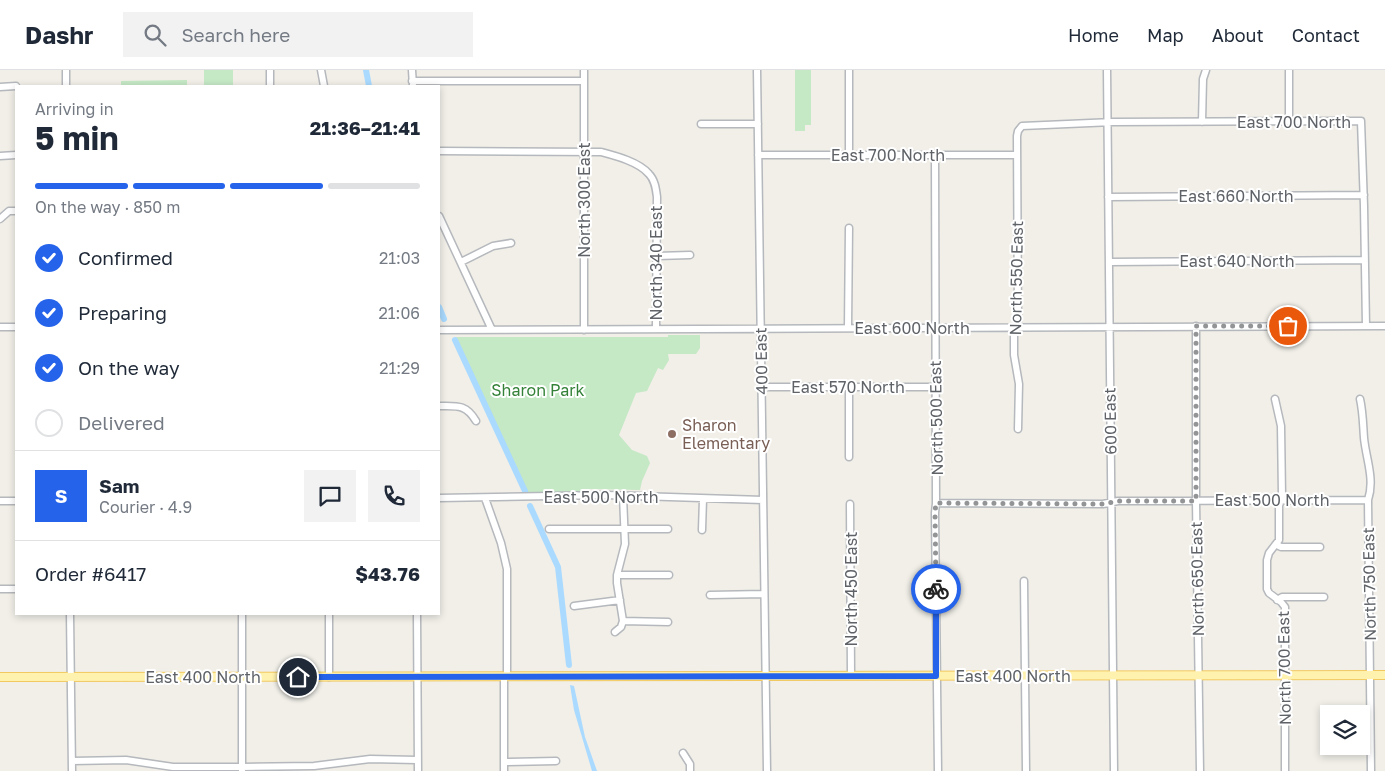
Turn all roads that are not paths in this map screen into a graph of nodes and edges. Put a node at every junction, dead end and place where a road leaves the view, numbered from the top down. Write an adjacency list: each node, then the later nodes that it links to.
1 (66, 70): 13 (street)
2 (270, 70): 14 (street)
3 (321, 70): 15 (street)
4 (412, 70): 12 (street)
5 (584, 70): 11 (street, North 300 East)
6 (757, 70): 22 (street, 400 East)
7 (849, 70): 29 (street)
8 (1107, 70): 20 (street, 600 East)
9 (1206, 70): 19 (street)
10 (1289, 70): 18 (street)
11 (584, 81): 12 (street); 25 (street, North 300 East)
12 (412, 84)
13 (66, 85)
14 (270, 85)
15 (324, 85)
16 (0, 86): 17 (street)
17 (15, 86)
18 (1289, 121): 19 (street, East 700 North); 32 (street, East 700 North)
19 (1202, 122): 20 (street, East 700 North)
20 (1108, 123): 23 (street, East 700 North); 33 (street, 600 East)
21 (701, 124): 22 (street)
22 (758, 124): 28 (street, 400 East)
23 (1020, 128): 30 (street, North 550 East)
24 (440, 151): 25 (street)
25 (584, 152): 40 (street, North 340 East); 57 (street, North 300 East)
26 (935, 154): 29 (street, East 700 North); 30 (street, East 700 North); 52 (street, North 500 East)
27 (15, 155): 31 (street)
28 (758, 155): 29 (street, East 700 North); 54 (street, 400 East)
29 (849, 155)
30 (1018, 155): 49 (street, North 550 East)
31 (0, 156)
32 (1364, 196): 33 (street, East 660 North); 41 (street)
33 (1108, 197): 43 (street, 600 East)
34 (15, 211): 36 (street)
35 (440, 218): 42 (street)
36 (0, 219)
37 (848, 228): 51 (street)
38 (511, 243): 42 (street)
39 (690, 255): 40 (street)
40 (657, 256): 53 (street, North 340 East)
41 (1365, 260): 43 (street, East 640 North); 45 (street)
42 (461, 262): 56 (street)
43 (1109, 262): 50 (street, 600 East)
44 (1196, 326): 45 (street, East 600 North); 50 (street, East 600 North); 76 (street, North 650 East)
45 (1366, 326): 46 (street, East 600 North)
46 (1385, 326)
47 (0, 327): 48 (street)
48 (15, 327)
49 (1016, 327): 50 (street, East 600 North); 52 (street, East 600 North); 65 (street, North 550 East)
50 (1109, 327): 77 (street, 600 East)
51 (848, 328): 52 (street, East 600 North); 54 (street, East 600 North)
52 (935, 328): 60 (street, North 500 East)
53 (656, 329): 54 (street, East 600 North); 57 (street, East 600 North)
54 (761, 329): 58 (street, 400 East)
55 (440, 330): 56 (street, East 600 North)
56 (492, 330): 57 (street, East 600 North)
57 (584, 330)
58 (762, 387): 59 (street, East 570 North); 71 (street, 400 East)
59 (849, 387): 60 (street, East 570 North); 66 (street)
60 (935, 387): 78 (street, North 500 East)
61 (1275, 399): 72 (street, North 700 East)
62 (1360, 399): 73 (street, North 750 East)
63 (440, 406): 64 (street)
64 (476, 421)
65 (1018, 428)
66 (849, 457)
67 (623, 496): 69 (street, East 500 North); 70 (street, East 500 North); 82 (street)
68 (440, 498): 69 (street, East 500 North)
69 (485, 498): 118 (street)
70 (703, 499): 71 (street, East 500 North); 83 (street)
71 (763, 500): 91 (street, 400 East)
72 (1281, 500): 73 (street, East 500 North); 76 (street, East 500 North); 84 (street, North 700 East)
73 (1368, 500): 107 (street, North 750 East)
74 (0, 501): 75 (street)
75 (15, 501)
76 (1196, 501): 77 (street, East 500 North); 105 (street, North 650 East)
77 (1111, 502): 78 (street, East 500 North); 113 (street, 600 East)
78 (936, 503): 111 (street, North 500 East)
79 (850, 504): 104 (street, North 450 East)
80 (668, 529): 82 (street)
81 (549, 530): 82 (street)
82 (625, 530): 86 (street)
83 (702, 530)
84 (1277, 545): 85 (street); 95 (street, North 700 East)
85 (1320, 547)
86 (617, 575): 87 (street); 94 (street)
87 (669, 575)
88 (1024, 581): 112 (street)
89 (0, 589): 90 (street)
90 (15, 589)
91 (764, 594): 92 (street); 110 (street, 400 East)
92 (710, 595)
93 (1324, 597): 95 (street)
94 (620, 600): 96 (street); 101 (street)
95 (1277, 600): 106 (street, North 700 East)
96 (574, 606)
97 (70, 615): 109 (street)
98 (242, 615): 115 (street)
99 (329, 615): 116 (street)
100 (416, 615): 117 (street)
101 (624, 621): 102 (street); 103 (street)
102 (668, 622)
103 (615, 632)
104 (851, 675): 110 (main road, East 400 North); 111 (main road, East 400 North)
105 (1198, 675): 106 (main road, East 400 North); 113 (main road, East 400 North); 133 (street, North 650 East)
106 (1284, 675): 107 (main road, East 400 North); 134 (street, North 700 East)
107 (1370, 675): 108 (main road, East 400 North); 135 (street, North 750 East)
108 (1385, 675)
109 (71, 676): 114 (main road, East 400 North); 115 (main road, East 400 North); 120 (street)
110 (765, 676): 118 (main road, East 400 North); 129 (street, 400 East)
111 (936, 676): 112 (main road, East 400 North); 130 (street, North 500 East)
112 (1025, 676): 113 (main road, East 400 North); 131 (street)
113 (1113, 676): 132 (street, 600 East)
114 (0, 677)
115 (242, 677): 116 (main road, East 400 North); 124 (street)
116 (329, 677): 117 (main road, East 400 North)
117 (417, 677): 118 (main road, East 400 North); 121 (street)
118 (505, 677): 123 (street)
119 (683, 753): 128 (street)
120 (72, 760): 124 (street); 125 (street)
121 (417, 760): 124 (street); 126 (street)
122 (556, 761): 123 (street)
123 (504, 762): 127 (street)
124 (242, 769)
125 (72, 771)
126 (418, 771)
127 (504, 771)
128 (690, 771)
129 (767, 771)
130 (938, 771)
131 (1026, 771)
132 (1114, 771)
133 (1200, 771)
134 (1285, 771)
135 (1371, 771)

